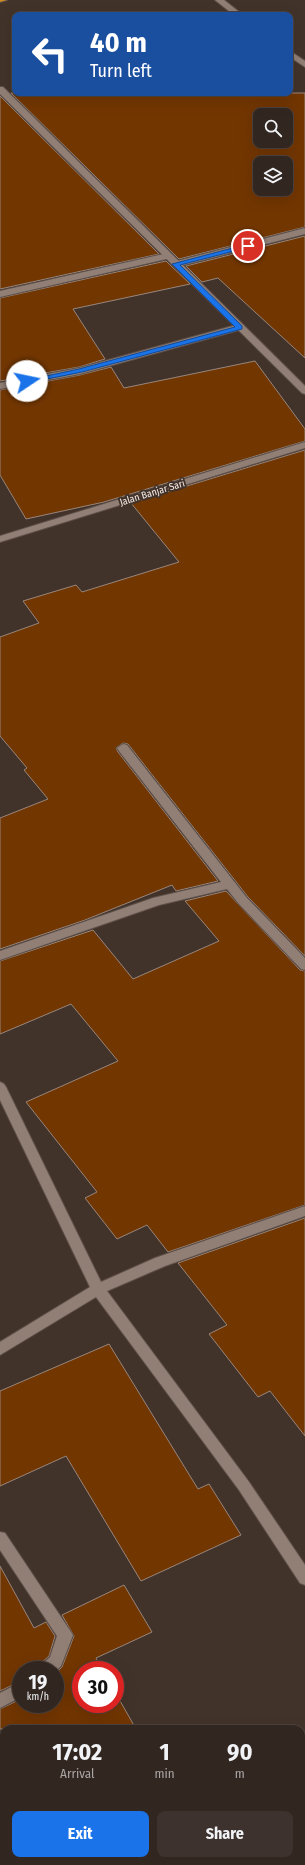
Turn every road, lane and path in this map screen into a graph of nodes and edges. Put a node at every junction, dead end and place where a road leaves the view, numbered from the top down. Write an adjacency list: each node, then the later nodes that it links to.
1 (219, 0): 2 (street)
2 (235, 12)
3 (293, 55): 4 (street)
4 (305, 65)
5 (0, 90): 7 (street)
6 (305, 231): 8 (street)
7 (168, 256): 8 (street); 9 (street)
8 (176, 264): 10 (street)
9 (0, 294)
10 (240, 328): 11 (street); 12 (street)
11 (0, 386)
12 (305, 392)
13 (305, 445): 14 (street, Jalan Banjar Sari)
14 (0, 539)
15 (123, 748): 16 (street)
16 (229, 884): 17 (street); 18 (street)
17 (0, 956)
18 (305, 966)
19 (0, 1086): 21 (street)
20 (305, 1211): 21 (street)
21 (98, 1289): 22 (street); 24 (street)
22 (0, 1349)
23 (0, 1538): 25 (street)
24 (305, 1578)
25 (56, 1661)
26 (12, 1694): 27 (street)
27 (0, 1701)

